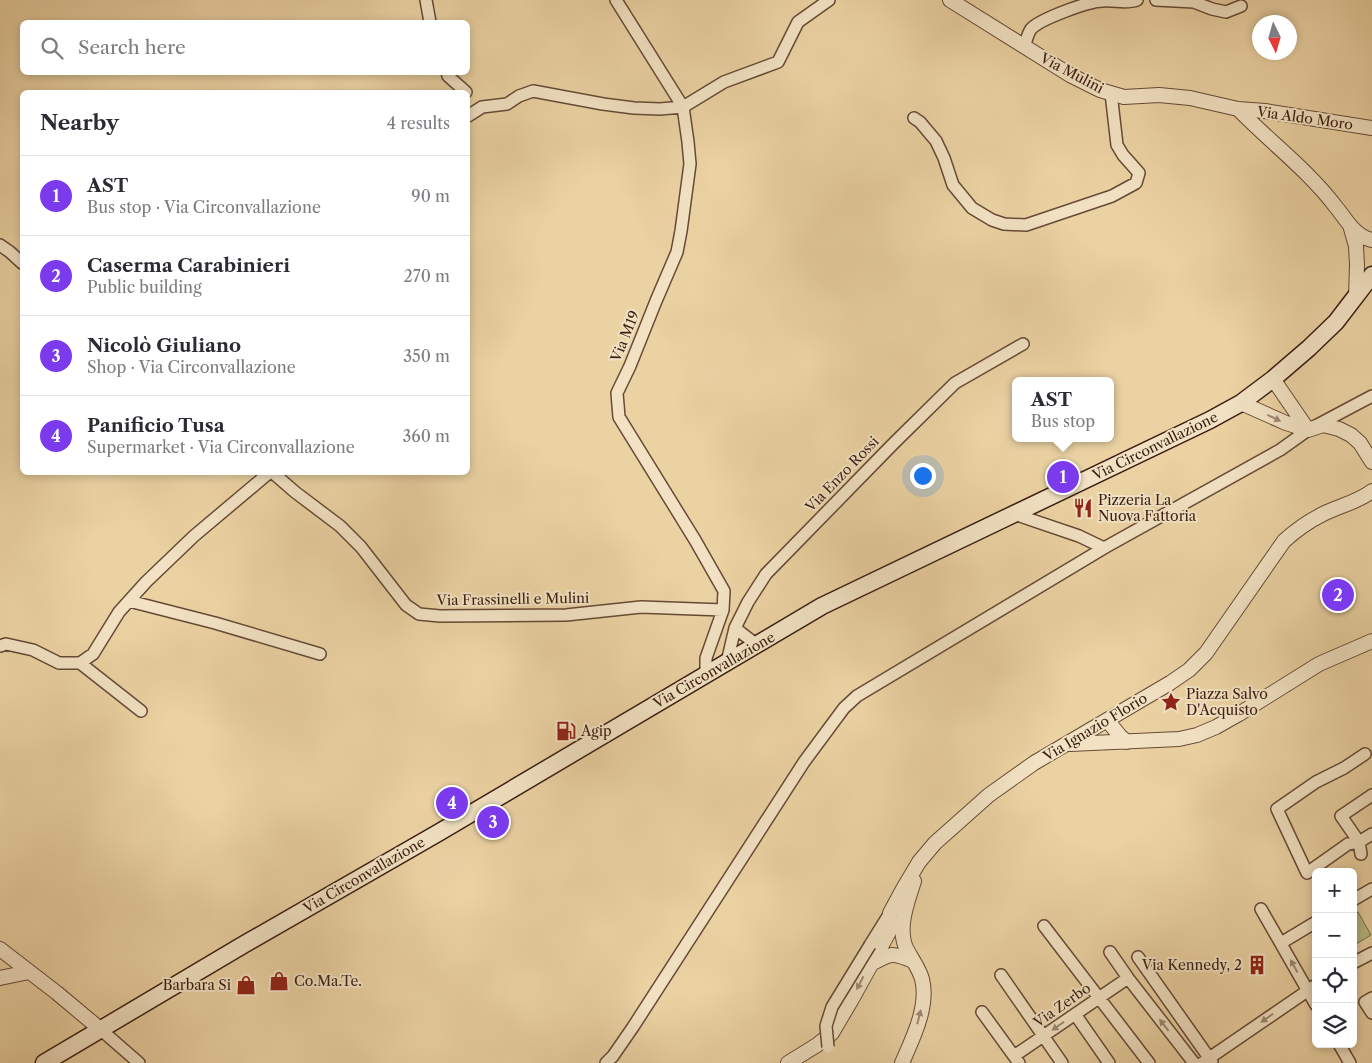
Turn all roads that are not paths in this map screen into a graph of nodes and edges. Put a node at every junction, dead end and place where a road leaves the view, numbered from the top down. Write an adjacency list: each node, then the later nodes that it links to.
1 (426, 0): 8 (street)
2 (616, 0): 15 (street, Via M19)
3 (829, 0): 15 (street)
4 (1137, 0): 9 (street)
5 (1156, 0): 7 (street)
6 (954, 1): 9 (street, Via Mulini)
7 (1241, 6)
8 (430, 20)
9 (1024, 46): 12 (street, Via Mulini)
10 (448, 75): 11 (street)
11 (464, 90)
12 (1111, 93): 16 (street, Via Mulini); 18 (street)
13 (470, 96): 14 (street)
14 (482, 107): 15 (street); 17 (street)
15 (683, 107): 39 (street, Via M19)
16 (1238, 109): 19 (street, Via Aldo Moro); 20 (street)
17 (470, 115)
18 (914, 118)
19 (1372, 128)
20 (1363, 241): 22 (street); 24 (street); 26 (street)
21 (0, 245): 23 (street)
22 (1372, 250)
23 (20, 261)
24 (1372, 271)
25 (1372, 275): 26 (main road, Via Circonvallazione)
26 (1356, 296): 28 (main road, Via Circonvallazione)
27 (1023, 344): 40 (street, Via Enzo Rossi)
28 (1273, 379): 30 (main road, Via Circonvallazione); 31 (street)
29 (1372, 396): 31 (street)
30 (1241, 403): 31 (street, one-way to 31); 36 (main road, Via Circonvallazione)
31 (1308, 430): 32 (street); 37 (street)
32 (1371, 459)
33 (267, 475): 38 (street, Via Frassinelli e Mulini)
34 (275, 475): 39 (street, Via Frassinelli e Mulini)
35 (1372, 492): 49 (street, Via Ignazio Florio)
36 (1014, 514): 37 (street); 42 (main road, Via Circonvallazione)
37 (1104, 548): 91 (street)
38 (129, 601): 44 (street); 46 (street, Via Frassinelli e Mulini)
39 (723, 610): 47 (street, Via M19)
40 (735, 628): 42 (street); 45 (street, Via Enzo Rossi)
41 (1372, 641): 50 (street)
42 (757, 645): 45 (main road, Via Circonvallazione)
43 (0, 646): 46 (street)
44 (320, 654)
45 (727, 662): 47 (main road, Via Circonvallazione)
46 (80, 663): 48 (street)
47 (706, 674): 83 (main road, Via Circonvallazione)
48 (141, 711)
49 (1108, 720): 50 (street); 51 (street, Via Ignazio Florio)
50 (1127, 742): 51 (street)
51 (1067, 744): 57 (street, Via Ignazio Florio)
52 (1365, 754): 55 (street)
53 (1372, 795): 55 (street)
54 (1372, 834): 55 (street)
55 (1359, 842): 56 (street)
56 (1361, 854)
57 (919, 862): 61 (street, Via Ignazio Florio); 69 (street, Via Ignazio Florio)
58 (1372, 889): 59 (street)
59 (1357, 898)
60 (1261, 910): 64 (street)
61 (890, 913): 71 (street, Via Ignazio Florio); 85 (street, bridge)
62 (1312, 924): 64 (street)
63 (1044, 926): 78 (street)
64 (1281, 943): 76 (street, one-way to 64)
65 (0, 950): 72 (street)
66 (1110, 952): 75 (street)
67 (1372, 953): 70 (street)
68 (1138, 958): 88 (street)
69 (913, 961): 71 (street); 93 (street, Via Ignazio Florio, one-way to 69)
70 (1357, 962)
71 (870, 964): 92 (street, Via Ignazio Florio, one-way to 92)
72 (29, 972): 74 (street); 83 (street)
73 (1001, 975): 84 (street)
74 (0, 978)
75 (1128, 978): 78 (street, Via Zerbo); 97 (street, one-way to 75)
76 (1311, 987): 79 (street); 88 (street, one-way to 88)
77 (1365, 997): 81 (street)
78 (1098, 998): 82 (street, Via Zerbo); 96 (street)
79 (1315, 1003)
80 (982, 1012): 87 (street)
81 (1372, 1013)
82 (1075, 1014): 84 (street, Via Zerbo, one-way to 84); 95 (street)
83 (100, 1029): 89 (main road, Via Circonvallazione); 90 (street)
84 (1044, 1037): 87 (street, Via Zerbo); 94 (street)
85 (828, 1047)
86 (1341, 1048): 98 (street)
87 (1017, 1060)
88 (1208, 1061)
89 (44, 1063)
90 (139, 1063)
91 (606, 1063)
92 (788, 1063)
93 (902, 1063)
94 (1062, 1063)
95 (1110, 1063)
96 (1149, 1063)
97 (1194, 1063)
98 (1350, 1063)

